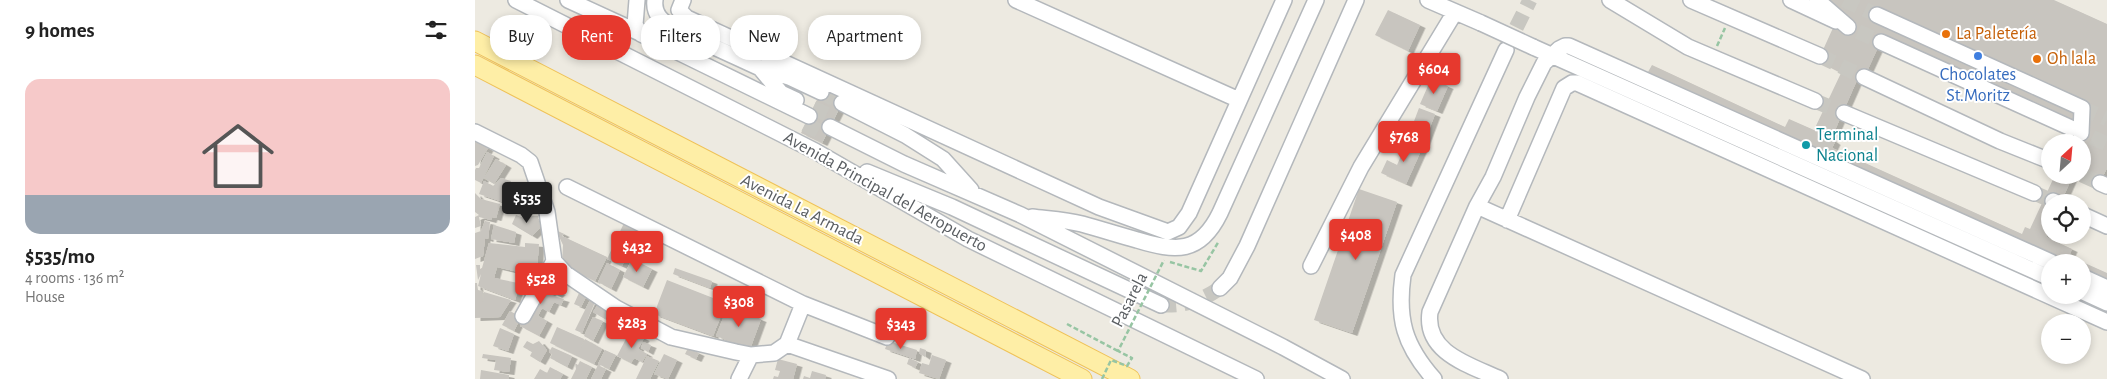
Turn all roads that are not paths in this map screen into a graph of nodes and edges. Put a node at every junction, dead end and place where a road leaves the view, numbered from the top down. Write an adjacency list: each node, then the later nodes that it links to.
1 (516, 0): 36 (street, Avenida Principal del Aeropuerto)
2 (568, 0): 19 (street)
3 (637, 0): 19 (street)
4 (655, 0): 17 (street)
5 (683, 0): 32 (street)
6 (1016, 0): 15 (street)
7 (1284, 0): 32 (street)
8 (1316, 0): 42 (street)
9 (1356, 0): 51 (street)
10 (1428, 0): 16 (street)
11 (1610, 0): 33 (street)
12 (1691, 0): 26 (street)
13 (1791, 0): 14 (street)
14 (1817, 0)
15 (1050, 7): 32 (street)
16 (1455, 12): 22 (street, bridge); 48 (street)
17 (658, 15)
18 (1877, 15): 29 (street)
19 (641, 34)
20 (475, 41): 66 (main road, Avenida La Armada)
21 (1881, 42): 30 (street)
22 (1535, 48): 25 (street); 41 (street)
23 (720, 49): 27 (street)
24 (1506, 50): 62 (street)
25 (1551, 56): 41 (street); 46 (street); 49 (street)
26 (1820, 56)
27 (692, 60)
28 (475, 65): 65 (main road, Avenida La Armada)
29 (1990, 66): 30 (street); 30 (street)
30 (1941, 70)
31 (1864, 77): 37 (street)
32 (1239, 100)
33 (1815, 102)
34 (1844, 113): 40 (street)
35 (475, 132): 47 (street)
36 (815, 151): 56 (street); 67 (street, Avenida Principal del Aeropuerto)
37 (2041, 157)
38 (567, 187): 55 (street)
39 (974, 193): 39 (street); 42 (street)
40 (2034, 193)
41 (1477, 206): 44 (street); 71 (street)
42 (1021, 215): 68 (street)
43 (2091, 219): 45 (street)
44 (1507, 220): 58 (street); 72 (street)
45 (2107, 226)
46 (2041, 258)
47 (554, 261): 57 (street); 61 (street)
48 (1311, 266)
49 (2041, 274)
50 (2091, 281): 52 (street)
51 (1220, 288)
52 (2107, 288)
53 (2091, 296): 54 (street)
54 (2107, 303)
55 (803, 304): 59 (street); 60 (street)
56 (1161, 305)
57 (523, 316)
58 (2107, 322)
59 (887, 337)
60 (787, 344): 61 (street); 64 (street)
61 (751, 355): 63 (street)
62 (1420, 362): 69 (street); 70 (street)
63 (739, 379)
64 (888, 379)
65 (1082, 379)
66 (1130, 379)
67 (1256, 379)
68 (1342, 379)
69 (1434, 379)
70 (1447, 379)
71 (1500, 379)
72 (1862, 379)

